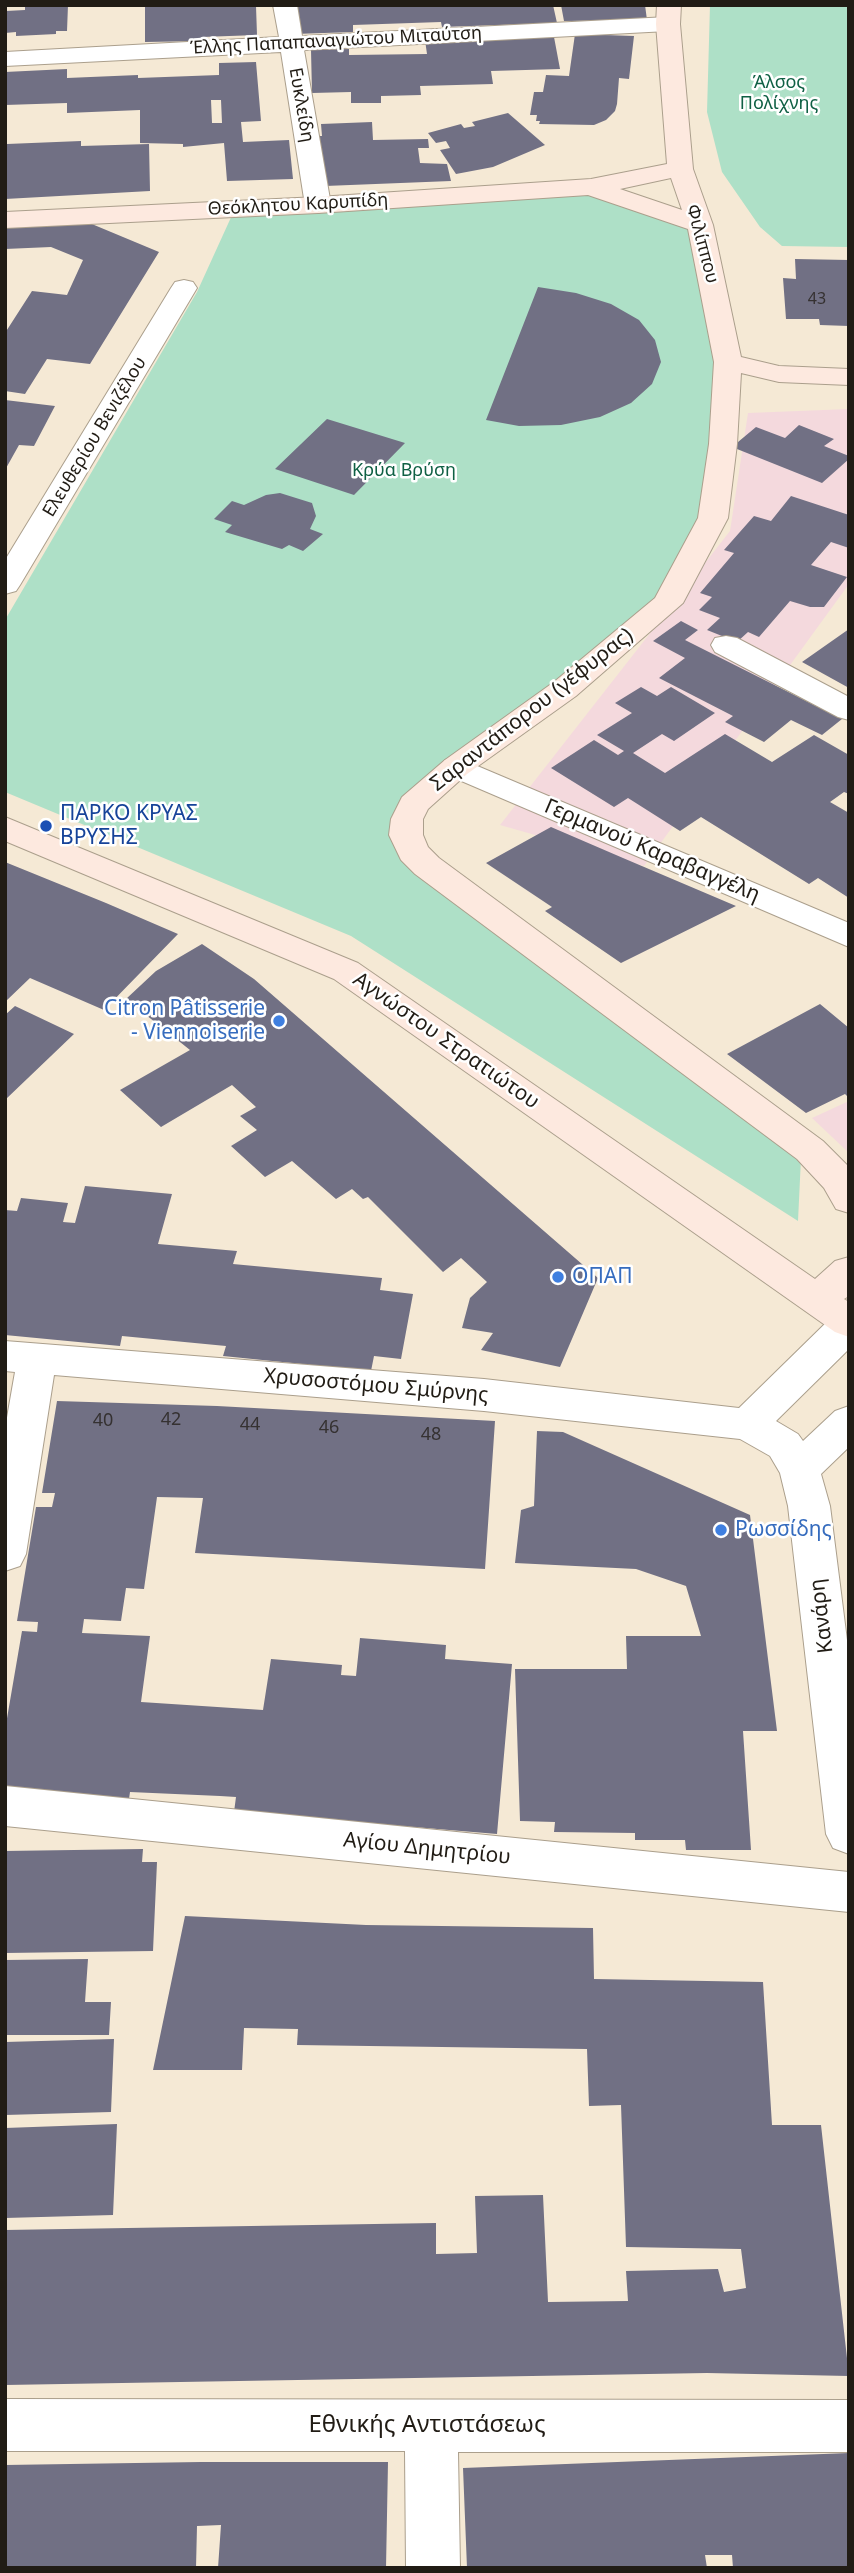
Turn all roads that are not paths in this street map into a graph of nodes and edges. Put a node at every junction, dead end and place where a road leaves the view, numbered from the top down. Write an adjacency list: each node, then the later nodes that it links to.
1 (285, 5): 3 (street, Ευκλείδη)
2 (668, 15): 3 (street, Έλλης Παπαπαναγιώτου Μιταύτση); 5 (street, Φιλίππου)
3 (290, 44): 4 (street, Έλλης Παπαπαναγιώτου Μιταύτση); 7 (street, Ευκλείδη)
4 (5, 59)
5 (680, 169): 6 (street, Θεόκλητου Καρυπίδη); 9 (street, Φιλίππου)
6 (591, 187): 7 (street, Θεόκλητου Καρυπίδη); 9 (street, Θεόκλητου Καρυπίδη)
7 (318, 205): 8 (street, Θεόκλητου Καρυπίδη)
8 (5, 220)
9 (700, 225): 11 (street, Φιλίππου)
10 (184, 288): 13 (street, Ελευθερίου Βενιζέλου)
11 (729, 362): 12 (street); 16 (street, Σαραντάπορου (γέφυρας))
12 (849, 377)
13 (5, 585)
14 (726, 645): 15 (street)
15 (849, 710)
16 (456, 767): 18 (street, Γερμανού Καραβαγγέλη); 19 (street, Σαραντάπορου (γέφυρας))
17 (5, 828): 21 (street, Αγνώστου Στρατιώτου)
18 (849, 936)
19 (849, 1199)
20 (849, 1272): 21 (street)
21 (811, 1295): 22 (street, Αγνώστου Στρατιώτου)
22 (849, 1324): 25 (street)
23 (21, 1357): 25 (street, Χρυσοστόμου Σμύρνης); 27 (street)
24 (849, 1422): 26 (street)
25 (747, 1425): 26 (street, Κανάρη)
26 (800, 1470): 29 (street, Κανάρη)
27 (5, 1554)
28 (5, 1806): 30 (street, Αγίου Δημητρίου)
29 (849, 1834)
30 (849, 1892)
31 (5, 2425): 32 (street, Εθνικής Αντιστάσεως)
32 (431, 2425): 33 (street, Εθνικής Αντιστάσεως); 34 (street)
33 (849, 2426)
34 (433, 2568)

